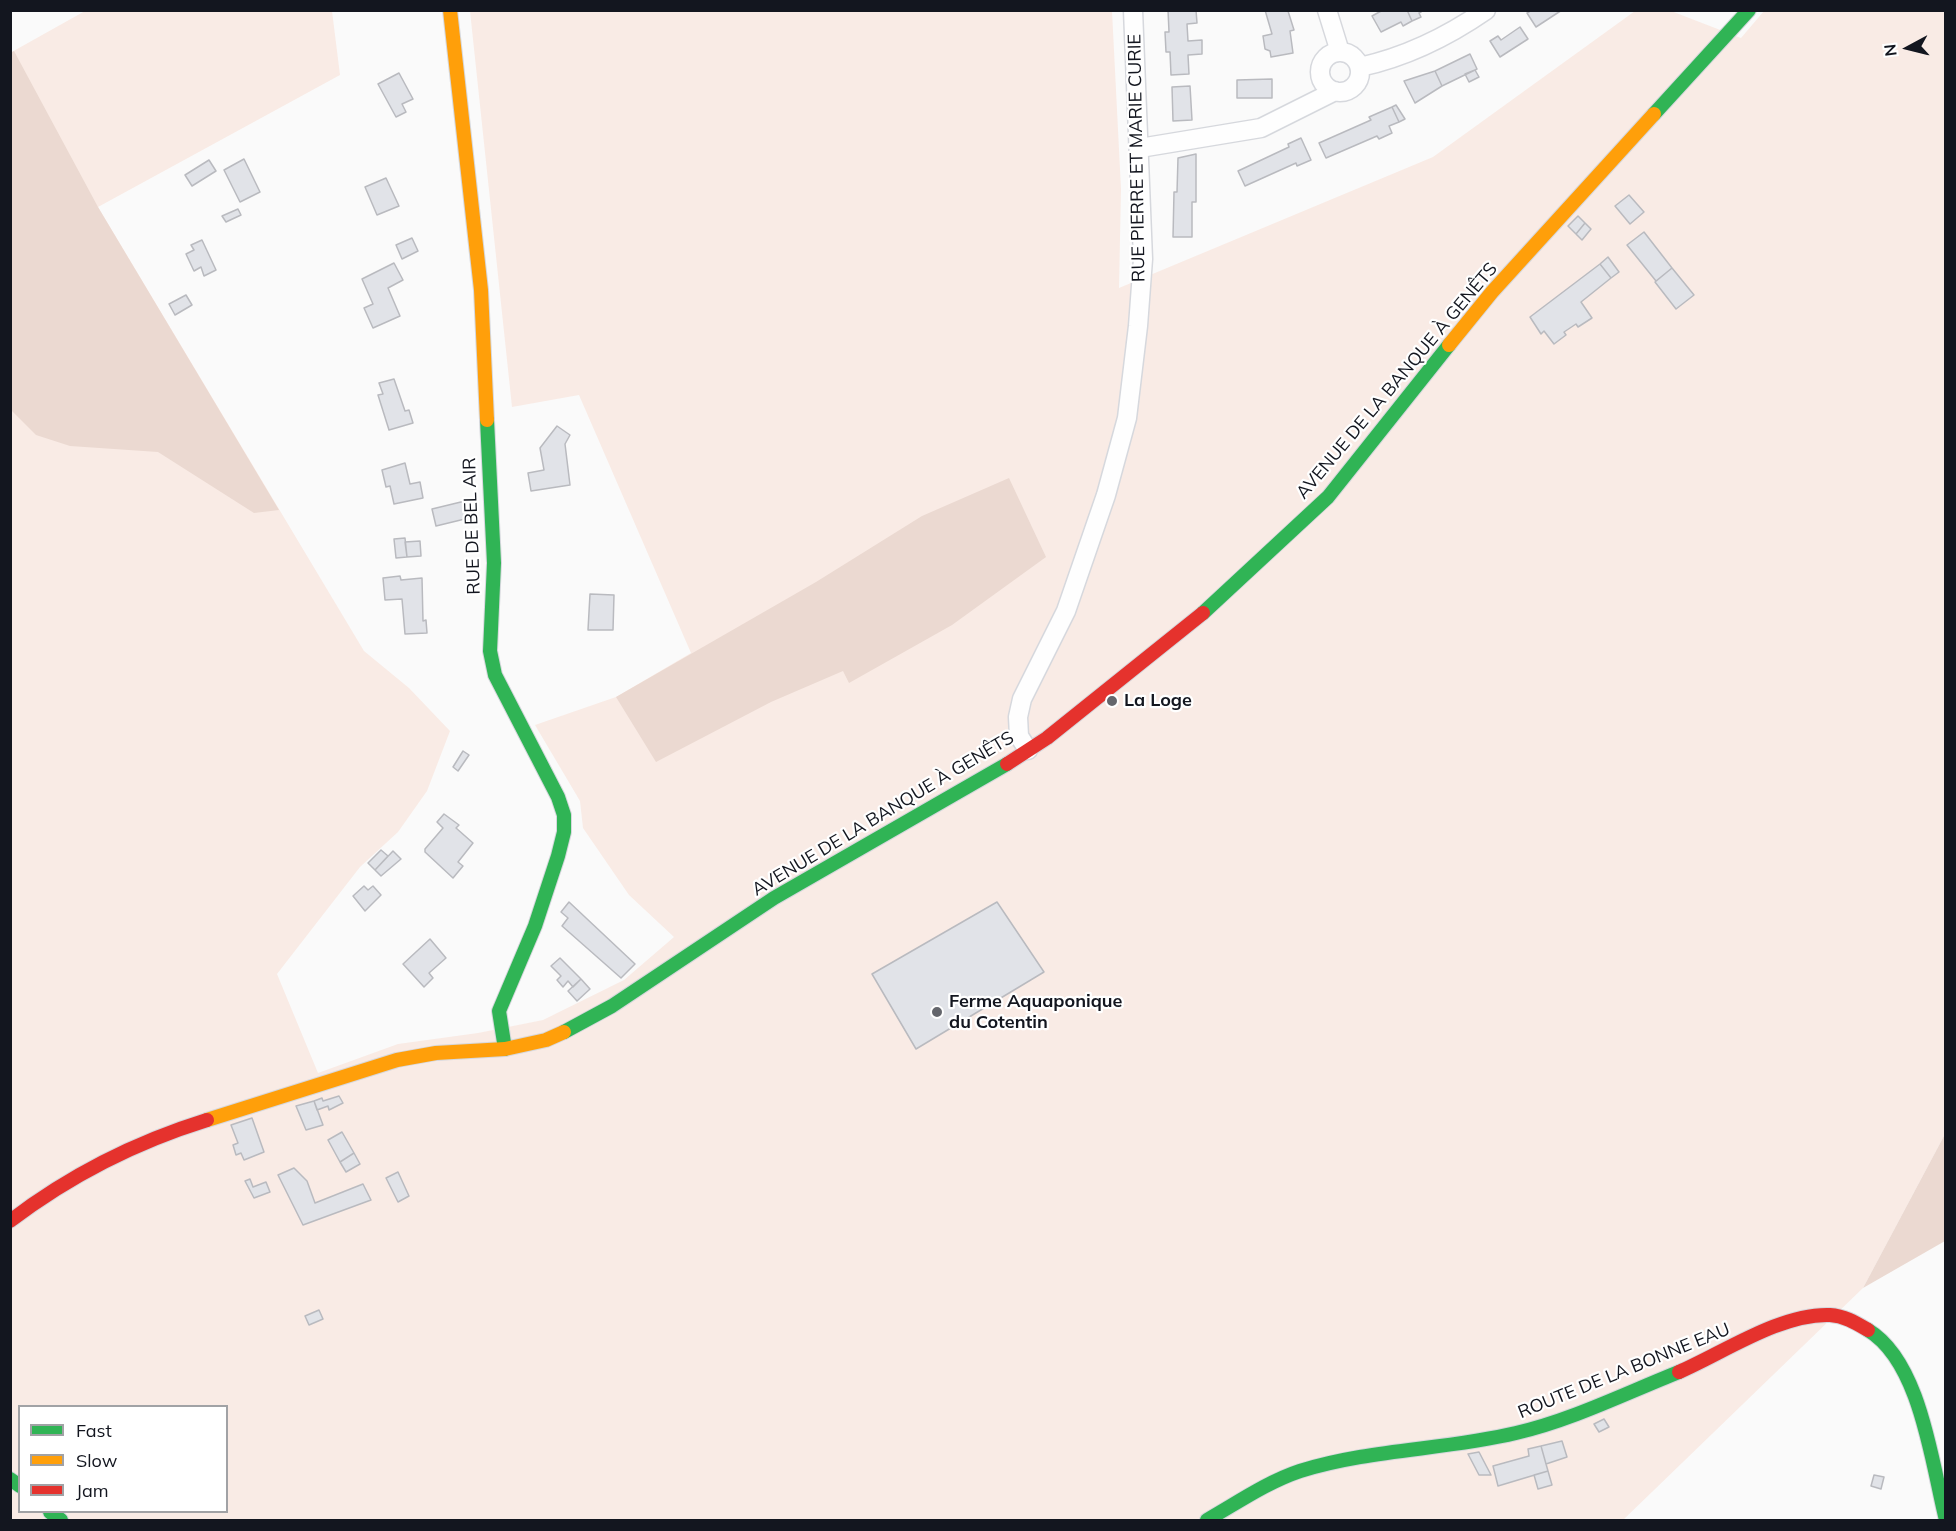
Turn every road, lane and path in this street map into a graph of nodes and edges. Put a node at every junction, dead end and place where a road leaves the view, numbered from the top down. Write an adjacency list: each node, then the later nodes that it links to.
1 (450, 10): 11 (street, RUE DE BEL AIR)
2 (1133, 10): 9 (street, RUE PIERRE ET MARIE CURIE)
3 (1327, 10): 6 (street)
4 (1486, 10): 7 (street)
5 (1749, 10): 10 (street, AVENUE DE LA BANQUE À GENÊTS)
6 (1340, 52): 7 (street); 8 (street)
7 (1360, 67): 8 (street)
8 (1335, 91): 9 (street)
9 (1140, 148): 10 (street, RUE PIERRE ET MARIE CURIE)
10 (1028, 750): 11 (street, AVENUE DE LA BANQUE À GENÊTS)
11 (505, 1049): 12 (street, AVENUE DE LA BANQUE À GENÊTS)
12 (10, 1221)
13 (1946, 1520): 14 (street, ROUTE DE LA BONNE EAU)
14 (1207, 1521)

